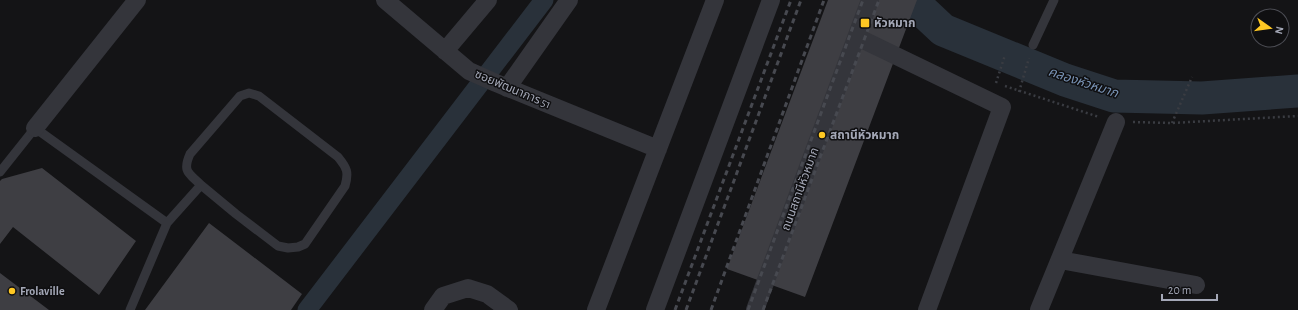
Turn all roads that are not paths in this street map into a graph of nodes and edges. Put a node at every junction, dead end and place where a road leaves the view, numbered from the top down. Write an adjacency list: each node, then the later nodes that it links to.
1 (138, 0): 14 (street)
2 (385, 0): 11 (street, ซอยพัฒนาการ 51)
3 (488, 0): 11 (street)
4 (569, 0): 12 (street)
5 (715, 0): 15 (street)
6 (771, 0): 25 (street)
7 (870, 0): 9 (street, ถนนสถานีหัวหมาก)
8 (1054, 0): 10 (lane)
9 (857, 37): 26 (street, ถนนสถานีหัวหมาก); 27 (street)
10 (1033, 45)
11 (445, 51): 12 (street, ซอยพัฒนาการ 51)
12 (501, 86): 15 (street, ซอยพัฒนาการ 51)
13 (1116, 122): 19 (street)
14 (36, 128): 16 (lane); 18 (lane)
15 (658, 149): 24 (street)
16 (0, 172)
17 (201, 185): 17 (lane); 18 (lane)
18 (167, 223): 22 (lane)
19 (1060, 260): 20 (street); 28 (street)
20 (1196, 285)
21 (438, 303): 23 (street)
22 (130, 310)
23 (509, 310)
24 (596, 310)
25 (655, 310)
26 (756, 310)
27 (927, 310)
28 (1040, 310)

